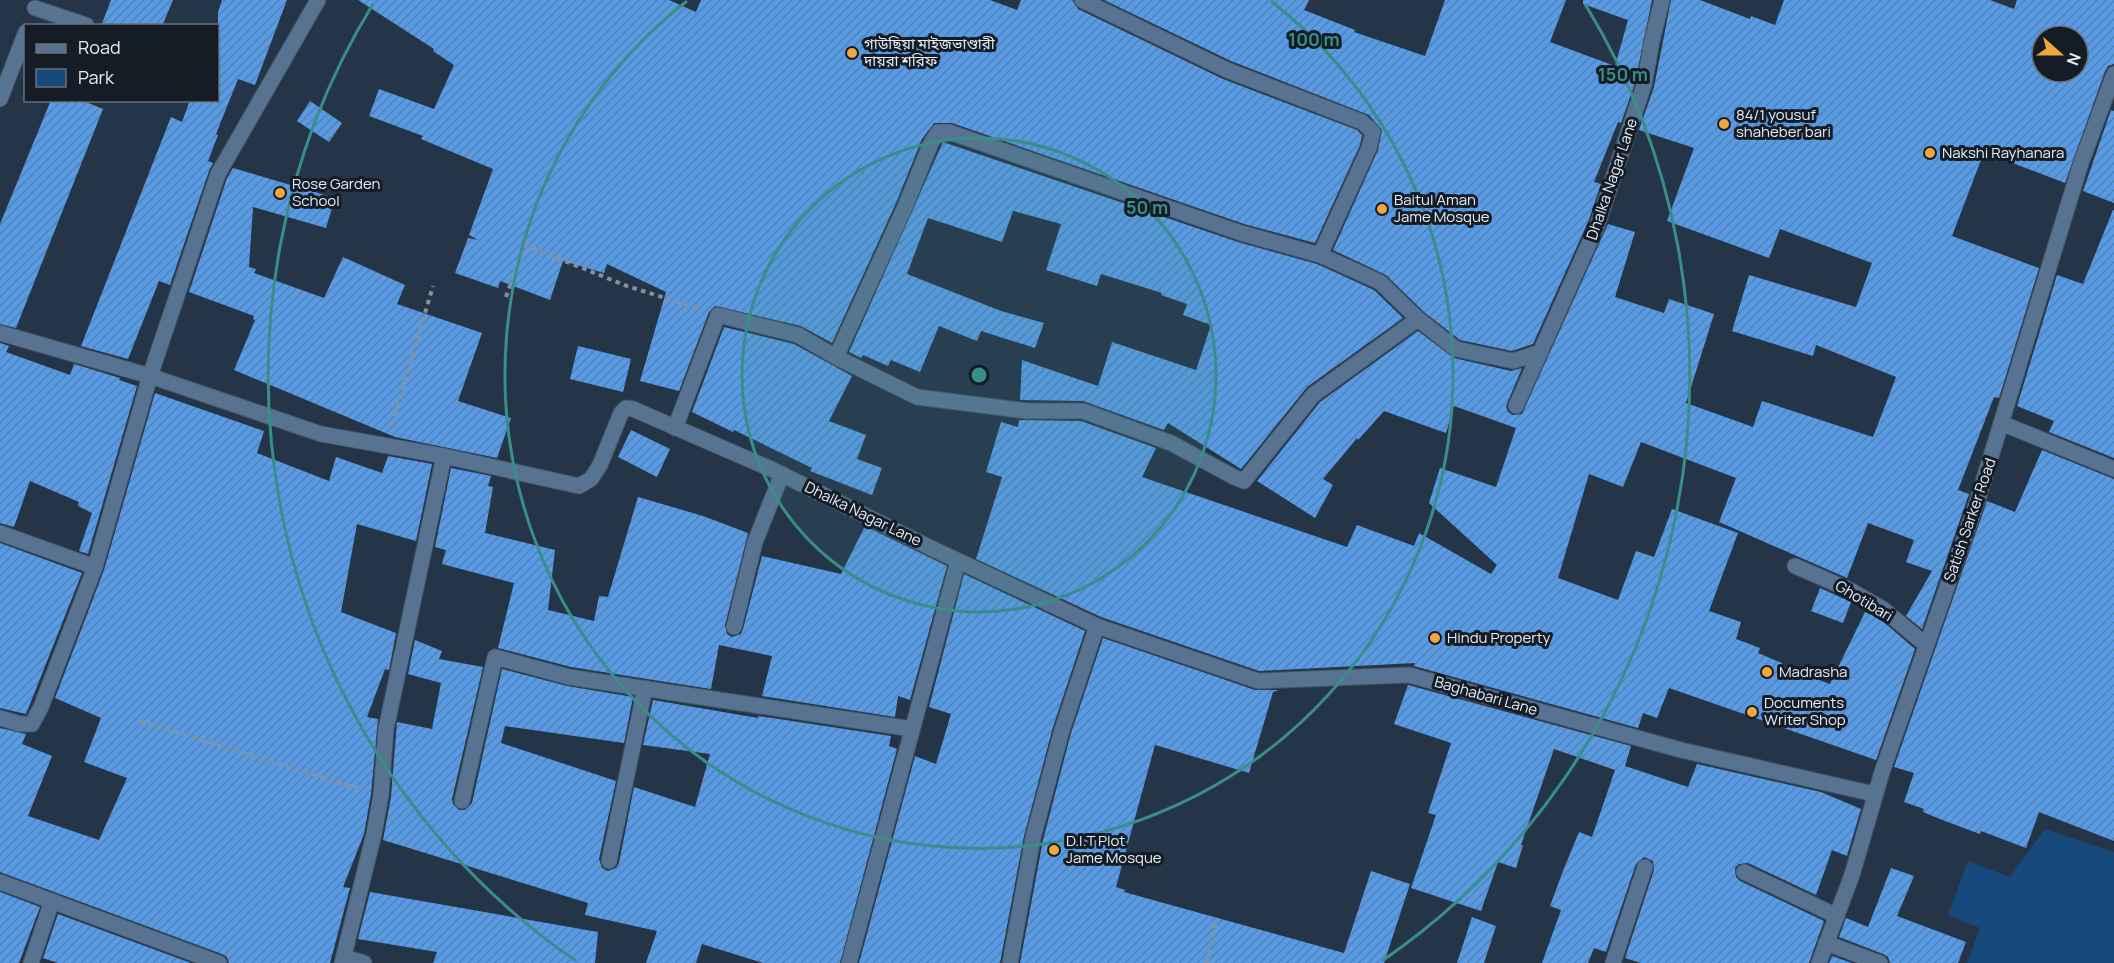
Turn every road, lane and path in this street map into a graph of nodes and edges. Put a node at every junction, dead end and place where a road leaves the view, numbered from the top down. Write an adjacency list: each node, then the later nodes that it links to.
1 (318, 0): 18 (street)
2 (1082, 0): 10 (street)
3 (1662, 0): 16 (street, Dhalka Nagar Lane)
4 (36, 4): 5 (street); 6 (street)
5 (29, 24)
6 (84, 24)
7 (24, 37): 9 (street)
8 (2114, 74): 20 (street, Satish Sarker Road)
9 (0, 99)
10 (1320, 255): 14 (street); 17 (street)
11 (433, 286): 22 (path)
12 (506, 297): 13 (path)
13 (718, 315): 17 (street); 21 (street)
14 (1418, 319): 16 (street); 17 (street)
15 (0, 333): 18 (street)
16 (1540, 352): 19 (street, Dhalka Nagar Lane)
17 (836, 357)
18 (150, 376): 22 (street); 29 (street)
19 (1516, 406)
20 (2001, 423): 24 (street); 32 (street, Satish Sarker Road)
21 (675, 428): 23 (street, Dhalka Nagar Lane); 25 (street, Dhalka Nagar Lane)
22 (386, 446): 23 (street)
23 (444, 456): 37 (street)
24 (2114, 469)
25 (782, 474): 27 (street, Dhalka Nagar Lane); 31 (street)
26 (0, 533): 29 (street)
27 (958, 561): 30 (street, Dhalka Nagar Lane); 36 (street)
28 (1795, 566): 32 (street, Ghotibari)
29 (95, 567): 34 (street)
30 (1097, 626): 38 (street, Baghabari Lane); 49 (street)
31 (734, 627)
32 (1926, 645): 38 (street, Satish Sarker Road)
33 (645, 688): 36 (street); 39 (street); 40 (street)
34 (0, 718)
35 (140, 721): 37 (path)
36 (912, 729): 53 (street)
37 (381, 795): 48 (street)
38 (1874, 795): 45 (street, Satish Sarker Road)
39 (462, 801)
40 (609, 861)
41 (1645, 867): 55 (street)
42 (1744, 872): 45 (street)
43 (0, 882): 44 (street)
44 (52, 901): 50 (street); 51 (street)
45 (1837, 916): 47 (street, Satish Sarker Road)
46 (1217, 918): 54 (path)
47 (1826, 943): 56 (street, Satish Sarker Road); 57 (street)
48 (343, 960): 52 (street)
49 (1013, 962)
50 (31, 963)
51 (219, 963)
52 (364, 963)
53 (849, 963)
54 (1207, 963)
55 (1613, 963)
56 (1819, 963)
57 (1880, 963)

